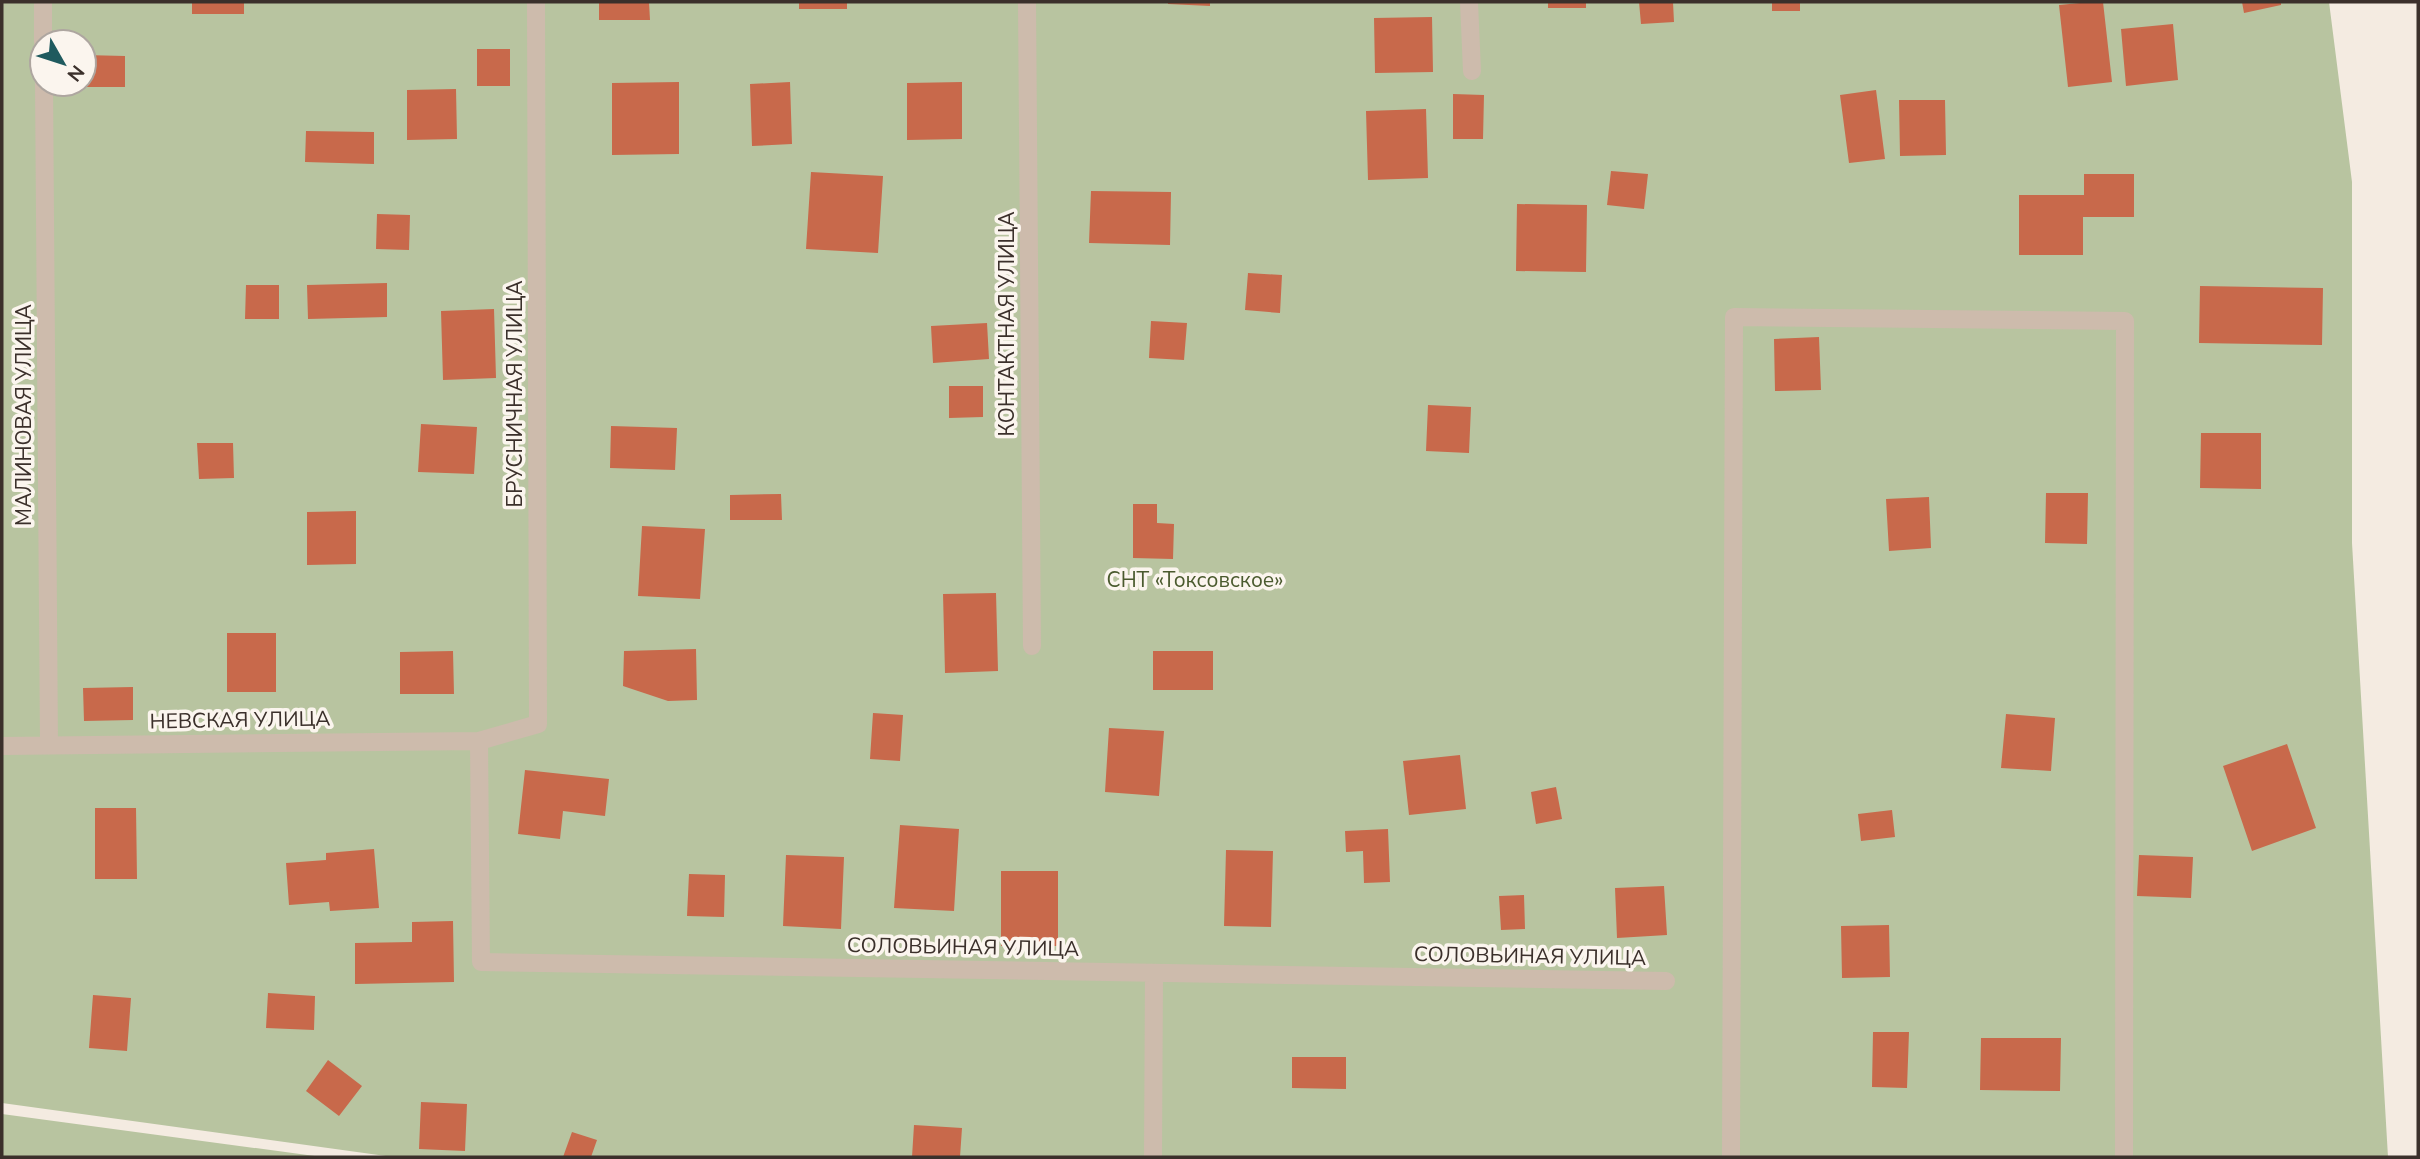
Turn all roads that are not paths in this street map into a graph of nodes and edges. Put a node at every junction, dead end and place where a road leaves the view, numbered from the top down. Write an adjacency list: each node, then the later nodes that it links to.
1 (43, 2): 5 (street)
2 (536, 2): 9 (street, БРУСНИЧНАЯ УЛИЦА)
3 (1027, 2): 8 (street, КОНТАКТНАЯ УЛИЦА)
4 (1469, 2): 6 (street)
5 (43, 28)
6 (1472, 71)
7 (44, 98): 10 (street, МАЛИНОВАЯ УЛИЦА)
8 (1032, 646)
9 (479, 741): 10 (street, НЕВСКАЯ УЛИЦА); 12 (street, СОЛОВЬИНАЯ УЛИЦА)
10 (49, 745): 11 (street, НЕВСКАЯ УЛИЦА)
11 (2, 746)
12 (1154, 973): 13 (street, СОЛОВЬИНАЯ УЛИЦА); 14 (street)
13 (1666, 981)
14 (1153, 1157)
15 (1731, 1157): 16 (street)
16 (2124, 1157)

